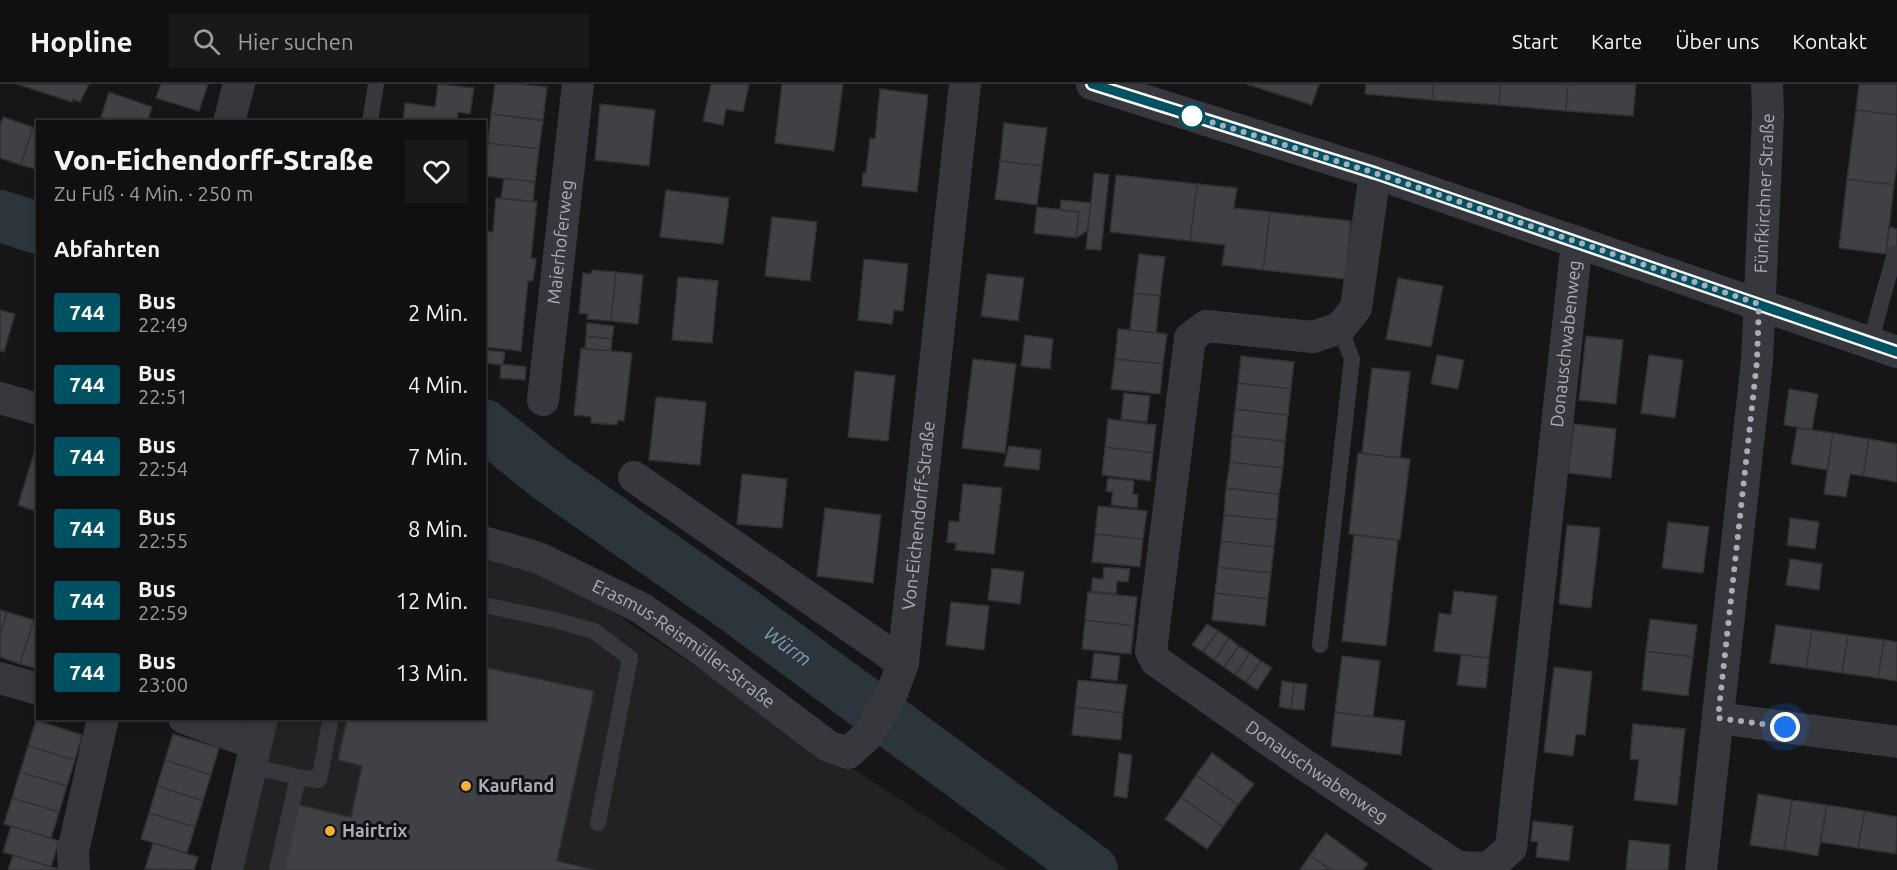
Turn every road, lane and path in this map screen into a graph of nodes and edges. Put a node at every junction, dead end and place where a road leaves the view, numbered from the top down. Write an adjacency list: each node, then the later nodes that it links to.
1 (239, 84): 7 (street)
2 (376, 84): 8 (lane)
3 (578, 84): 16 (street, Maierhoferweg)
4 (965, 84): 22 (street, Von-Eichendorff-Straße)
5 (1092, 84): 9 (street)
6 (1767, 84): 12 (street, Fünfkirchner Straße)
7 (230, 120)
8 (370, 120)
9 (1375, 173): 10 (street); 13 (street)
10 (1577, 242): 12 (street); 13 (street, Donauschwabenweg)
11 (1895, 253): 14 (lane)
12 (1759, 304): 14 (street); 25 (street, Fünfkirchner Straße)
13 (1340, 328): 21 (lane)
14 (1883, 347)
15 (0, 398): 17 (street)
16 (543, 400)
17 (36, 408)
18 (634, 477): 22 (street)
19 (486, 543): 29 (street, Erasmus-Reismüller-Straße)
20 (486, 605): 33 (lane)
21 (1320, 645)
22 (903, 663): 29 (street, Von-Eichendorff-Straße)
23 (0, 678): 24 (street)
24 (36, 688)
25 (1718, 718): 30 (street); 37 (street, Fünfkirchner Straße)
26 (103, 720): 34 (street)
27 (190, 720): 31 (street)
28 (331, 720): 32 (lane)
29 (868, 735)
30 (1897, 742)
31 (256, 743): 32 (lane); 35 (street)
32 (297, 777): 36 (lane)
33 (598, 823)
34 (74, 870)
35 (227, 870)
36 (277, 870)
37 (1701, 870)

